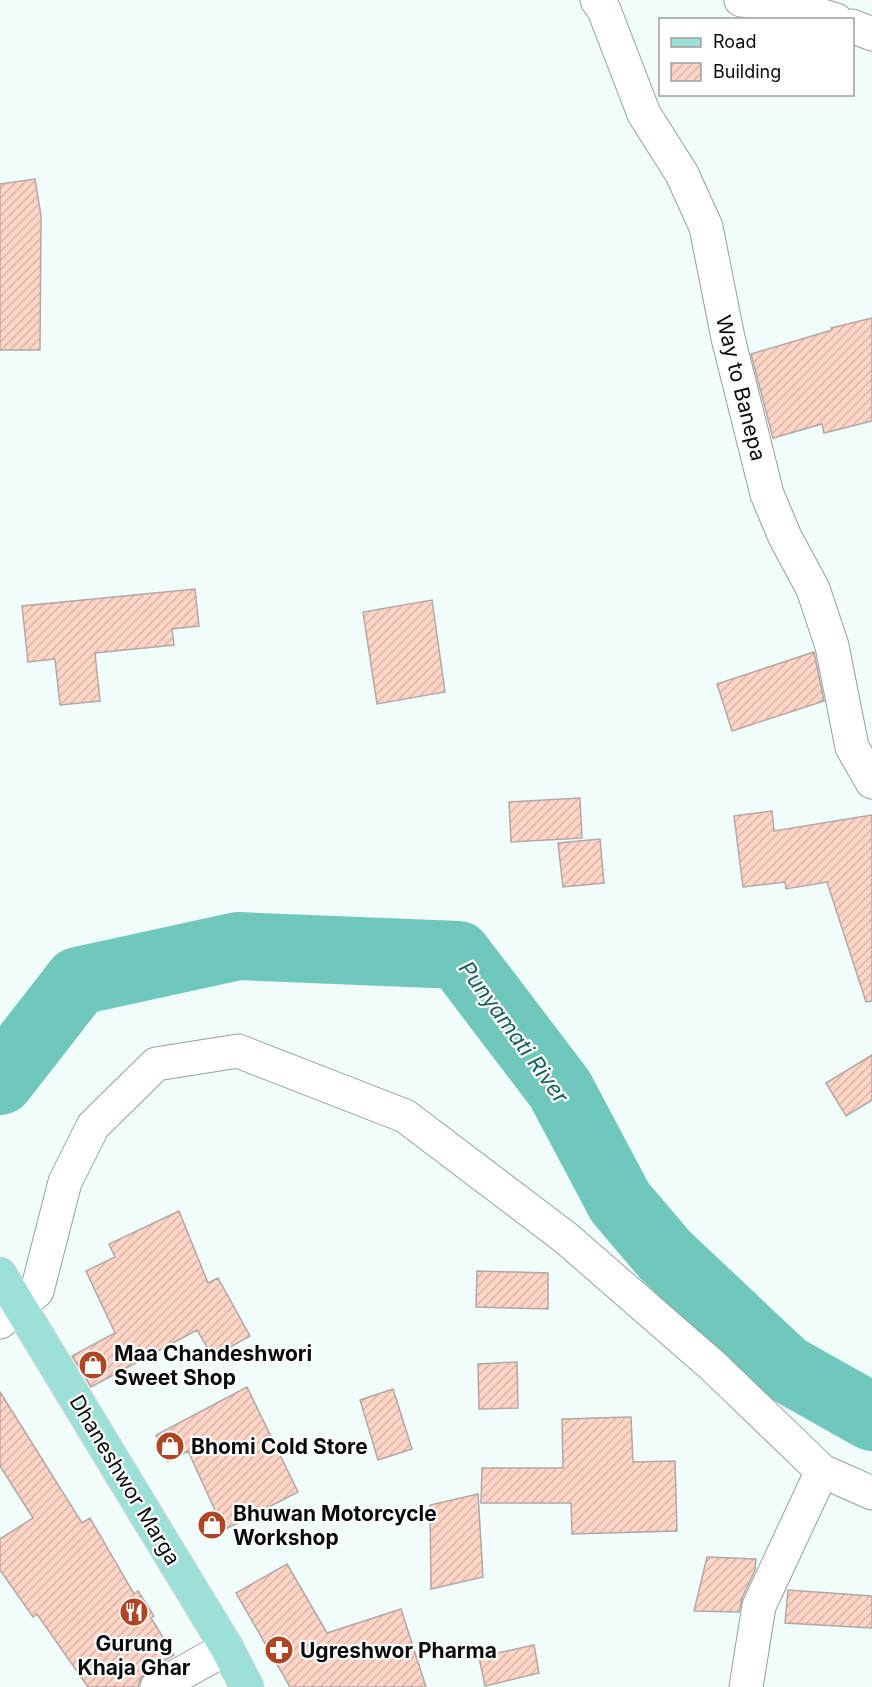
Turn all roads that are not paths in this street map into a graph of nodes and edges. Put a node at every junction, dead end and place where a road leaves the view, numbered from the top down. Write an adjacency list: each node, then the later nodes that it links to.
1 (597, 0): 6 (street, Way to Banepa)
2 (741, 0): 3 (street)
3 (829, 18)
4 (854, 27): 5 (street)
5 (872, 34)
6 (872, 782)
7 (0, 1274): 8 (main road, Dhaneshwor Marga)
8 (10, 1314): 9 (street); 11 (main road, Dhaneshwor Marga)
9 (822, 1471): 10 (street); 14 (street)
10 (872, 1493)
11 (227, 1648): 12 (street); 13 (main road, Dhaneshwor Marga)
12 (156, 1687)
13 (247, 1687)
14 (746, 1687)

